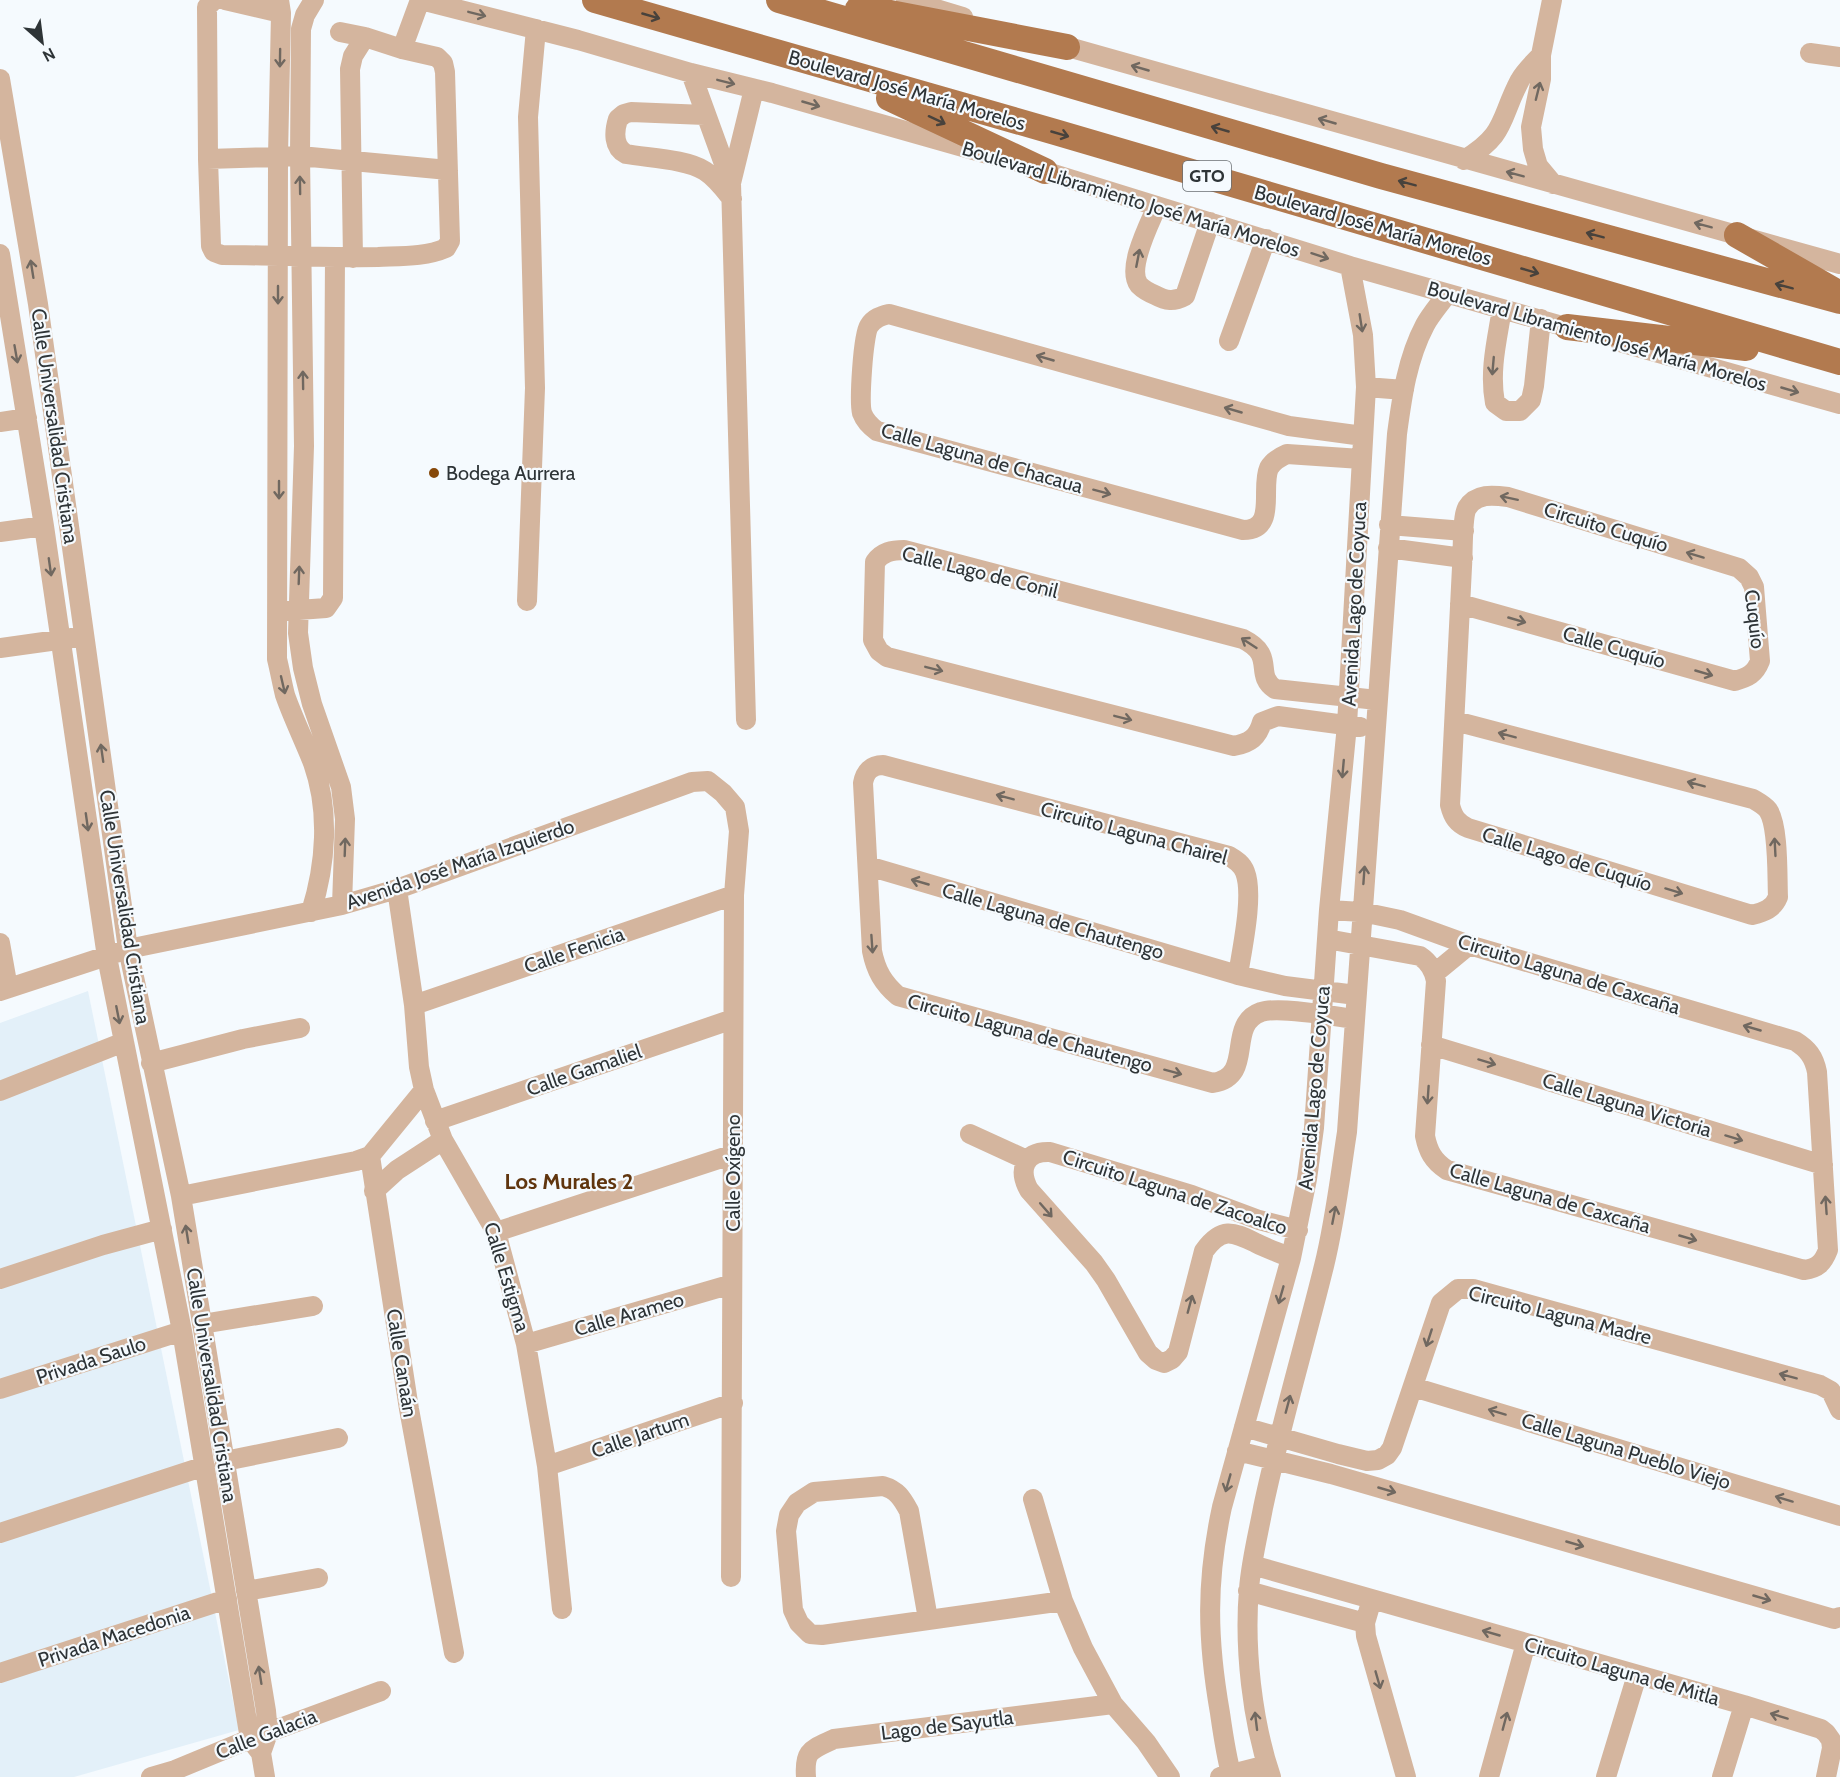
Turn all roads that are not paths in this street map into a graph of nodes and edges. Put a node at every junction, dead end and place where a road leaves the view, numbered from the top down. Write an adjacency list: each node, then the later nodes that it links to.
1 (214, 0): 26 (street)
2 (225, 0): 9 (street)
3 (314, 0): 25 (street)
4 (420, 0): 11 (street, Boulevard Libramiento José María Morelos, one-way to 11); 15 (street)
5 (595, 0): 19 (main road, Boulevard José María Morelos / GTO, one-way to 19)
6 (779, 0): 10 (main road, GTO)
7 (906, 0): 14 (street)
8 (1552, 0): 17 (street)
9 (280, 7): 24 (street, one-way to 24)
10 (818, 10): 14 (main road); 45 (main road, GTO, one-way to 10)
11 (536, 29): 20 (street, Boulevard Libramiento José María Morelos); 72 (street)
12 (339, 32): 13 (street)
13 (365, 37): 15 (street); 28 (street)
14 (1067, 47): 27 (street, one-way to 14)
15 (402, 49): 29 (street)
16 (1810, 53): 18 (street)
17 (1541, 55): 27 (street); 31 (street, one-way to 17)
18 (1840, 57)
19 (807, 61): 30 (main road, one-way to 30); 52 (main road, Boulevard José María Morelos / GTO, one-way to 52)
20 (691, 73): 22 (street, Boulevard Libramiento José María Morelos, one-way to 22); 23 (street)
21 (0, 79): 46 (street, Calle Universalidad Cristiana, one-way to 21)
22 (754, 88): 30 (street, Boulevard Libramiento José María Morelos, one-way to 30); 32 (street)
23 (705, 115): 32 (street); 32 (street)
24 (278, 156): 25 (street); 26 (street); 38 (street)
25 (300, 156): 28 (street); 39 (street, one-way to 25)
26 (208, 159): 38 (street)
27 (1464, 160): 31 (street, one-way to 27)
28 (352, 162): 29 (street); 40 (street)
29 (448, 170): 40 (street)
30 (1045, 171): 33 (street, Boulevard Libramiento José María Morelos)
31 (1553, 184): 35 (street, one-way to 31)
32 (731, 191): 82 (street)
33 (1157, 206): 34 (street, Boulevard Libramiento José María Morelos); 34 (street, one-way to 33)
34 (1210, 222): 36 (street, Boulevard Libramiento José María Morelos)
35 (1737, 235): 41 (street); 44 (main road)
36 (1266, 239): 42 (street, Boulevard Libramiento José María Morelos, one-way to 42); 51 (street)
37 (0, 254): 47 (street, Calle Universalidad Cristiana)
38 (278, 257): 39 (street); 56 (street, one-way to 56)
39 (301, 257): 40 (street); 57 (street, one-way to 39)
40 (344, 257): 74 (street)
41 (1840, 264)
42 (1350, 266): 43 (street, Boulevard Libramiento José María Morelos); 53 (street, Avenida Lago de Coyuca, one-way to 53)
43 (1447, 294): 48 (street, Boulevard Libramiento José María Morelos); 54 (street, Avenida Lago de Coyuca)
44 (1840, 294)
45 (1840, 301)
46 (38, 304): 47 (street); 76 (street, Calle Universalidad Cristiana)
47 (4, 308): 58 (street, Calle Universalidad Cristiana, one-way to 58)
48 (1502, 309): 49 (street, Boulevard Libramiento José María Morelos); 49 (street, one-way to 49)
49 (1541, 319): 50 (street, Boulevard Libramiento José María Morelos)
50 (1567, 327): 52 (main road); 55 (street, Boulevard Libramiento José María Morelos, one-way to 55)
51 (1230, 342)
52 (1829, 359)
53 (1366, 387): 54 (street); 61 (street, Avenida Lago de Coyuca)
54 (1404, 390): 65 (street, Avenida Lago de Coyuca)
55 (1840, 404)
56 (279, 410): 57 (street); 75 (street, one-way to 75)
57 (303, 410): 74 (street, one-way to 57)
58 (27, 418): 59 (street); 66 (street, Calle Universalidad Cristiana)
59 (0, 422)
60 (1289, 426): 61 (street, Calle Laguna de Chacaua); 62 (street); 62 (street, Calle Laguna de Chacaua, one-way to 62)
61 (1363, 436): 63 (street, Avenida Lago de Coyuca)
62 (1287, 453): 63 (street)
63 (1361, 459): 80 (street, Avenida Lago de Coyuca)
64 (1465, 511): 67 (street, Calle Lago de Cuquío); 71 (street, Circuito Cuquío, one-way to 64)
65 (1389, 525): 67 (street); 69 (street, Avenida Lago de Coyuca)
66 (44, 526): 68 (street); 77 (street, Calle Universalidad Cristiana, one-way to 77)
67 (1464, 531): 70 (street, Calle Lago de Cuquío)
68 (0, 532)
69 (1388, 548): 70 (street); 81 (street, Avenida Lago de Coyuca)
70 (1463, 558): 73 (street, Calle Lago de Cuquío)
71 (1749, 577): 79 (street, Cuquío)
72 (527, 601)
73 (1460, 604): 79 (street, Calle Cuquío, one-way to 79); 83 (street, Calle Lago de Cuquío)
74 (298, 610): 75 (street); 91 (street, one-way to 74)
75 (277, 612): 93 (street, one-way to 93)
76 (86, 636): 77 (street); 99 (street, Calle Universalidad Cristiana, one-way to 76)
77 (60, 640): 78 (street); 100 (street, Calle Universalidad Cristiana, one-way to 100)
78 (0, 648)
79 (1760, 661)
80 (1348, 696): 81 (street, Calle Lago de Conil); 84 (street, Avenida Lago de Coyuca); 84 (street, Calle Lago de Conil, one-way to 84)
81 (1377, 700): 85 (street, Avenida Lago de Coyuca)
82 (746, 720)
83 (1455, 721): 83 (street, Calle Lago de Cuquío, one-way to 83)
84 (1347, 725): 85 (street, Calle Lago de Conil); 92 (street, Avenida Lago de Coyuca, one-way to 92)
85 (1375, 729): 94 (street, Avenida Lago de Coyuca, one-way to 85)
86 (872, 767): 88 (street, Circuito Laguna de Chautengo); 102 (street, Circuito Laguna Chairel, one-way to 86)
87 (708, 781): 89 (street, Avenida José María Izquierdo); 90 (street, Calle Oxígeno)
88 (868, 866): 102 (street, Calle Laguna de Chautengo, one-way to 88); 107 (street, Circuito Laguna de Chautengo, one-way to 107)
89 (397, 889): 91 (street, Avenida José María Izquierdo); 106 (street, Calle Estigma)
90 (734, 895): 106 (street, Calle Fenicia); 108 (street, Calle Oxígeno)
91 (342, 905): 93 (street, Avenida José María Izquierdo)
92 (1329, 910): 94 (street, Circuito Laguna de Caxcaña); 95 (street, Avenida Lago de Coyuca)
93 (311, 912): 99 (street, Avenida José María Izquierdo)
94 (1362, 912): 97 (street, Avenida Lago de Coyuca); 98 (street, Circuito Laguna de Caxcaña)
95 (1327, 939): 97 (street); 104 (street, Avenida Lago de Coyuca)
96 (0, 943): 103 (street)
97 (1359, 945): 101 (street); 105 (street, Avenida Lago de Coyuca)
98 (1469, 945): 101 (street); 122 (street, Circuito Laguna de Caxcaña, one-way to 98)
99 (128, 950): 100 (street, Avenida José María Izquierdo); 113 (street, Calle Universalidad Cristiana)
100 (107, 957): 103 (street, Avenida José María Izquierdo); 111 (street, Calle Universalidad Cristiana, one-way to 111)
101 (1435, 973): 112 (street, Calle Laguna de Caxcaña)
102 (1238, 975): 104 (street)
103 (4, 989)
104 (1324, 990): 105 (street); 107 (street, Avenida Lago de Coyuca)
105 (1356, 995): 109 (street, Avenida Lago de Coyuca)
106 (414, 1005): 114 (street, Calle Estigma)
107 (1322, 1015): 109 (street, Circuito Laguna de Chautengo); 126 (street, Avenida Lago de Coyuca)
108 (733, 1019): 116 (street, Calle Gamaliel); 119 (street, Calle Oxígeno)
109 (1354, 1019): 140 (street, Avenida Lago de Coyuca, one-way to 109)
110 (300, 1028): 113 (street)
111 (124, 1042): 115 (street); 125 (street, Calle Universalidad Cristiana)
112 (1431, 1045): 122 (street, Calle Laguna Victoria, one-way to 122); 122 (street, Calle Laguna de Caxcaña, one-way to 122)
113 (151, 1063): 124 (street, Calle Universalidad Cristiana)
114 (424, 1090): 116 (street, Calle Estigma); 120 (street)
115 (0, 1091)
116 (435, 1121): 118 (street, Calle Estigma)
117 (970, 1134): 121 (street)
118 (443, 1140): 123 (street); 127 (street, Calle Estigma)
119 (734, 1154): 127 (street); 130 (street, Calle Oxígeno)
120 (370, 1156): 123 (street, Calle Canaán); 124 (street)
121 (1027, 1160): 126 (street, Circuito Laguna de Zacoalco); 128 (street, Circuito Laguna de Zacoalco, one-way to 128)
122 (1823, 1165)
123 (374, 1191): 163 (street, Calle Canaán)
124 (181, 1196): 132 (street, Calle Universalidad Cristiana, one-way to 124)
125 (162, 1229): 129 (street); 133 (street, Calle Universalidad Cristiana)
126 (1298, 1230): 128 (street, Avenida Lago de Coyuca)
127 (496, 1232): 134 (street, Calle Estigma)
128 (1291, 1258): 139 (street, Avenida Lago de Coyuca, one-way to 139)
129 (0, 1279)
130 (732, 1284): 134 (street, Calle Arameo); 137 (street, Calle Oxígeno)
131 (313, 1306): 132 (street)
132 (202, 1324): 144 (street, Calle Universalidad Cristiana)
133 (182, 1330): 136 (street, Privada Saulo); 145 (street, Calle Universalidad Cristiana)
134 (526, 1344): 146 (street, Calle Estigma)
135 (1413, 1387): 138 (street, Circuito Laguna Madre, one-way to 135); 140 (street, Circuito Laguna Madre); 148 (street, Calle Laguna Pueblo Viejo, one-way to 135)
136 (0, 1389)
137 (733, 1403): 146 (street, Calle Jartum); 151 (street, Calle Oxígeno)
138 (1839, 1406)
139 (1244, 1426): 140 (street, Circuito Laguna Madre); 142 (street, Avenida Lago de Coyuca)
140 (1280, 1437): 143 (street, Avenida Lago de Coyuca)
141 (338, 1438): 144 (street)
142 (1238, 1451): 143 (street); 172 (street, Avenida Lago de Coyuca, one-way to 172)
143 (1273, 1459): 150 (street, Avenida Lago de Coyuca); 159 (street, one-way to 159)
144 (225, 1461): 153 (street, Calle Universalidad Cristiana)
145 (205, 1466): 149 (street); 155 (street, Calle Universalidad Cristiana)
146 (548, 1466): 158 (street, Calle Estigma)
147 (1033, 1498): 157 (street)
148 (1840, 1516)
149 (0, 1533)
150 (1252, 1565): 154 (street, Avenida Lago de Coyuca); 156 (street, Circuito Laguna de Mitla)
151 (731, 1577)
152 (318, 1578): 153 (street)
153 (246, 1591): 169 (street, Calle Universalidad Cristiana, one-way to 153)
154 (1248, 1591): 161 (street); 171 (street, Avenida Lago de Coyuca, one-way to 154)
155 (227, 1599): 164 (street, Privada Macedonia); 170 (street, Calle Universalidad Cristiana)
156 (1372, 1599): 161 (street); 162 (street, Circuito Laguna de Mitla, one-way to 156)
157 (1063, 1601): 160 (street); 167 (street)
158 (562, 1609)
159 (1840, 1617)
160 (928, 1619): 160 (street)
161 (1365, 1623): 177 (street, one-way to 177)
162 (1526, 1643): 165 (street, Circuito Laguna de Mitla); 178 (street, one-way to 162)
163 (454, 1653)
164 (0, 1672)
165 (1637, 1675): 168 (street, Circuito Laguna de Mitla); 179 (street)
166 (381, 1691): 169 (street, Calle Galacia)
167 (1113, 1704): 175 (street, Lago de Sayutla); 176 (street)
168 (1744, 1705): 180 (street); 181 (street, Circuito Laguna de Mitla, one-way to 168)
169 (268, 1733): 170 (street, Calle Galacia)
170 (255, 1746): 173 (street, Calle Galacia); 174 (street, Calle Universalidad Cristiana)
171 (1269, 1771): 172 (street)
172 (1227, 1776)
173 (151, 1777)
174 (265, 1777)
175 (806, 1777)
176 (1170, 1777)
177 (1406, 1777)
178 (1489, 1777)
179 (1606, 1777)
180 (1722, 1777)
181 (1826, 1777)

